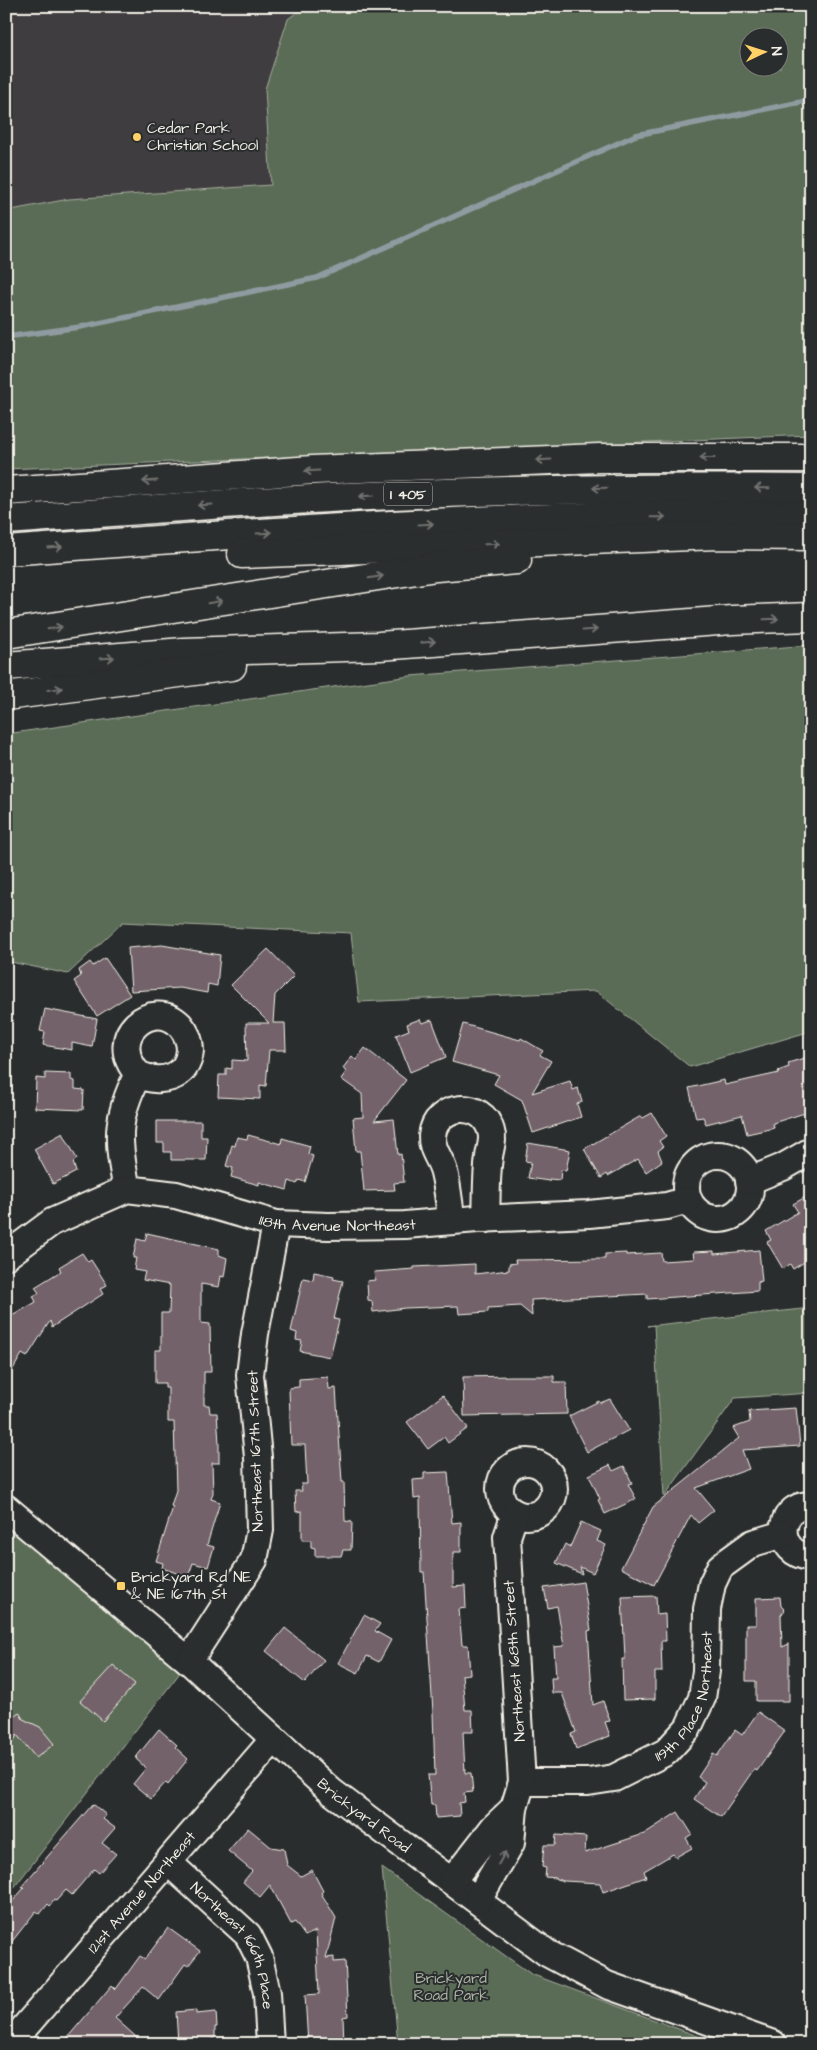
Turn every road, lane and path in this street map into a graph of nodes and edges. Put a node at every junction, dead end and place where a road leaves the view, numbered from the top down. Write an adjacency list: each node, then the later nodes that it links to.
1 (811, 458): 3 (highway, I 405, one-way to 3)
2 (811, 489): 5 (highway, I 405, one-way to 5)
3 (6, 491)
4 (811, 516): 8 (highway, I 405, one-way to 4)
5 (6, 520)
6 (717, 535): 7 (highway); 9 (highway, one-way to 6); 11 (highway, one-way to 6)
7 (811, 536)
8 (6, 551)
9 (6, 568)
10 (811, 617): 12 (highway, one-way to 10)
11 (6, 634)
12 (380, 646): 13 (highway, one-way to 12); 14 (highway, one-way to 12)
13 (6, 666)
14 (6, 696)
15 (138, 1074): 18 (street)
16 (811, 1151): 17 (street)
17 (749, 1180): 19 (street); 19 (street)
18 (127, 1189): 22 (street, 118th Avenue Northeast); 23 (street)
19 (688, 1200): 20 (street, 118th Avenue Northeast)
20 (486, 1219): 21 (street, 118th Avenue Northeast); 21 (street)
21 (452, 1221): 22 (street, 118th Avenue Northeast)
22 (276, 1224): 29 (street, Northeast 167th Street)
23 (6, 1256)
24 (811, 1505): 27 (street)
25 (6, 1508): 29 (street, Brickyard Road)
26 (515, 1513): 31 (street, Northeast 168th Street)
27 (783, 1534): 28 (street); 31 (street, 119th Place Northeast)
28 (811, 1557)
29 (189, 1661): 30 (street, Brickyard Road)
30 (274, 1740): 33 (street, 121st Avenue Northeast); 34 (street, Brickyard Road)
31 (522, 1782): 32 (street, Northeast 168th Street)
32 (514, 1808): 34 (street, Northeast 168th Street); 35 (street, Northeast 168th Street, one-way to 32)
33 (168, 1862): 36 (street, 121st Avenue Northeast); 37 (street, Northeast 166th Place)
34 (452, 1881): 35 (street, Brickyard Road)
35 (478, 1900): 38 (street, Brickyard Road)
36 (10, 2044)
37 (270, 2044)
38 (773, 2044)

